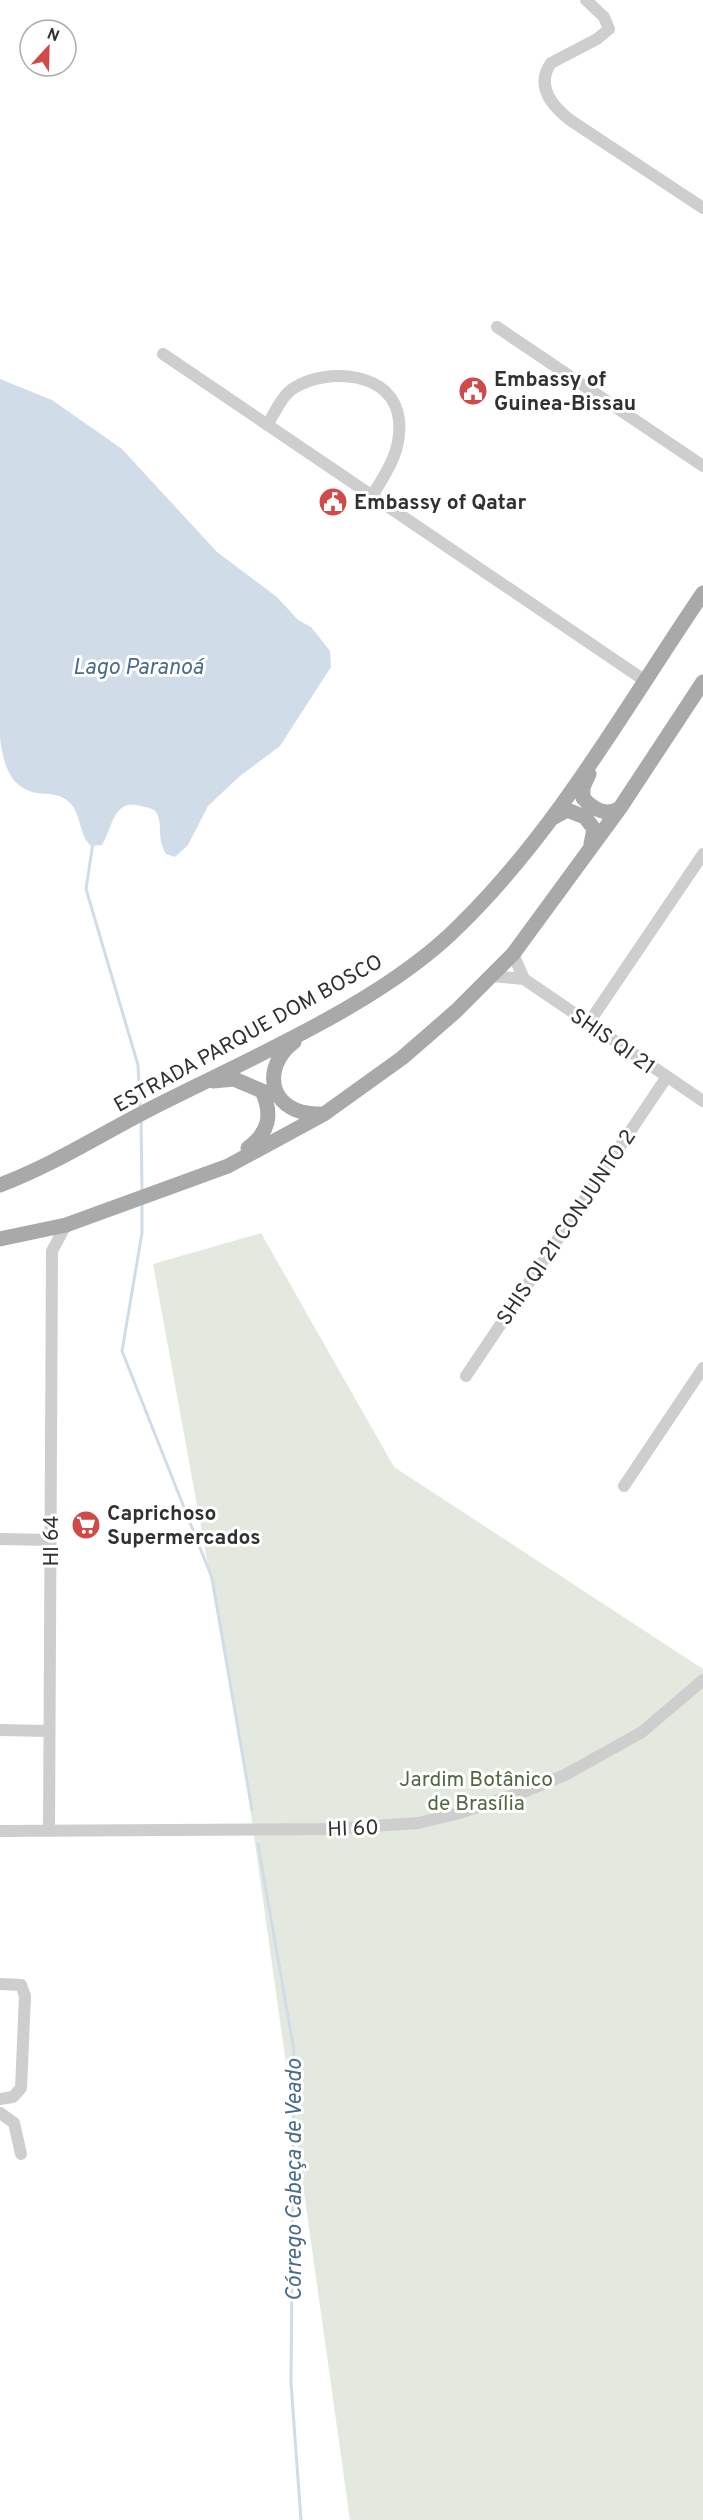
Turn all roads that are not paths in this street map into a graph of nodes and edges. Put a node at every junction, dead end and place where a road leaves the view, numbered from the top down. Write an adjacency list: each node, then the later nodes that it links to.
1 (586, 0): 2 (street)
2 (703, 208)
3 (496, 327): 6 (street)
4 (163, 354): 5 (street)
5 (267, 425): 7 (street); 7 (street)
6 (703, 466)
7 (372, 496): 9 (street)
8 (703, 593): 9 (main road, ESTRADA PARQUE DOM BOSCO)
9 (644, 680): 11 (main road, ESTRADA PARQUE DOM BOSCO)
10 (703, 682): 12 (main road)
11 (598, 752): 12 (main road); 13 (main road, ESTRADA PARQUE DOM BOSCO)
12 (620, 808): 14 (main road)
13 (550, 819): 14 (main road); 20 (main road, ESTRADA PARQUE DOM BOSCO)
14 (590, 850): 16 (main road)
15 (703, 854): 19 (street)
16 (513, 954): 17 (main road); 18 (street)
17 (492, 976): 18 (street, SHIS QI 21); 24 (main road)
18 (524, 979): 19 (street, SHIS QI 21)
19 (588, 1024): 21 (street, SHIS QI 21)
20 (312, 1026): 22 (main road, ESTRADA PARQUE DOM BOSCO); 24 (main road)
21 (666, 1078): 23 (street, SHIS QI 21); 32 (street, SHIS QI 21 CONJUNTO 2)
22 (202, 1083): 25 (main road); 26 (main road, ESTRADA PARQUE DOM BOSCO)
23 (703, 1101)
24 (324, 1114): 25 (main road)
25 (228, 1166): 27 (main road)
26 (0, 1185)
27 (66, 1225): 28 (main road); 30 (street, HI 64)
28 (34, 1233): 29 (main road); 30 (street)
29 (0, 1239)
30 (52, 1251): 35 (street, HI 64)
31 (703, 1368): 33 (street)
32 (466, 1376)
33 (624, 1486)
34 (0, 1539): 35 (street)
35 (51, 1540): 38 (street, HI 64)
36 (703, 1680): 40 (street, HI 60)
37 (0, 1730): 38 (street)
38 (48, 1731): 40 (street, HI 64)
39 (0, 1831): 40 (street, HI 60)
40 (49, 1831)
41 (0, 1984): 42 (street)
42 (0, 2099)
43 (0, 2113): 44 (street)
44 (21, 2154)

